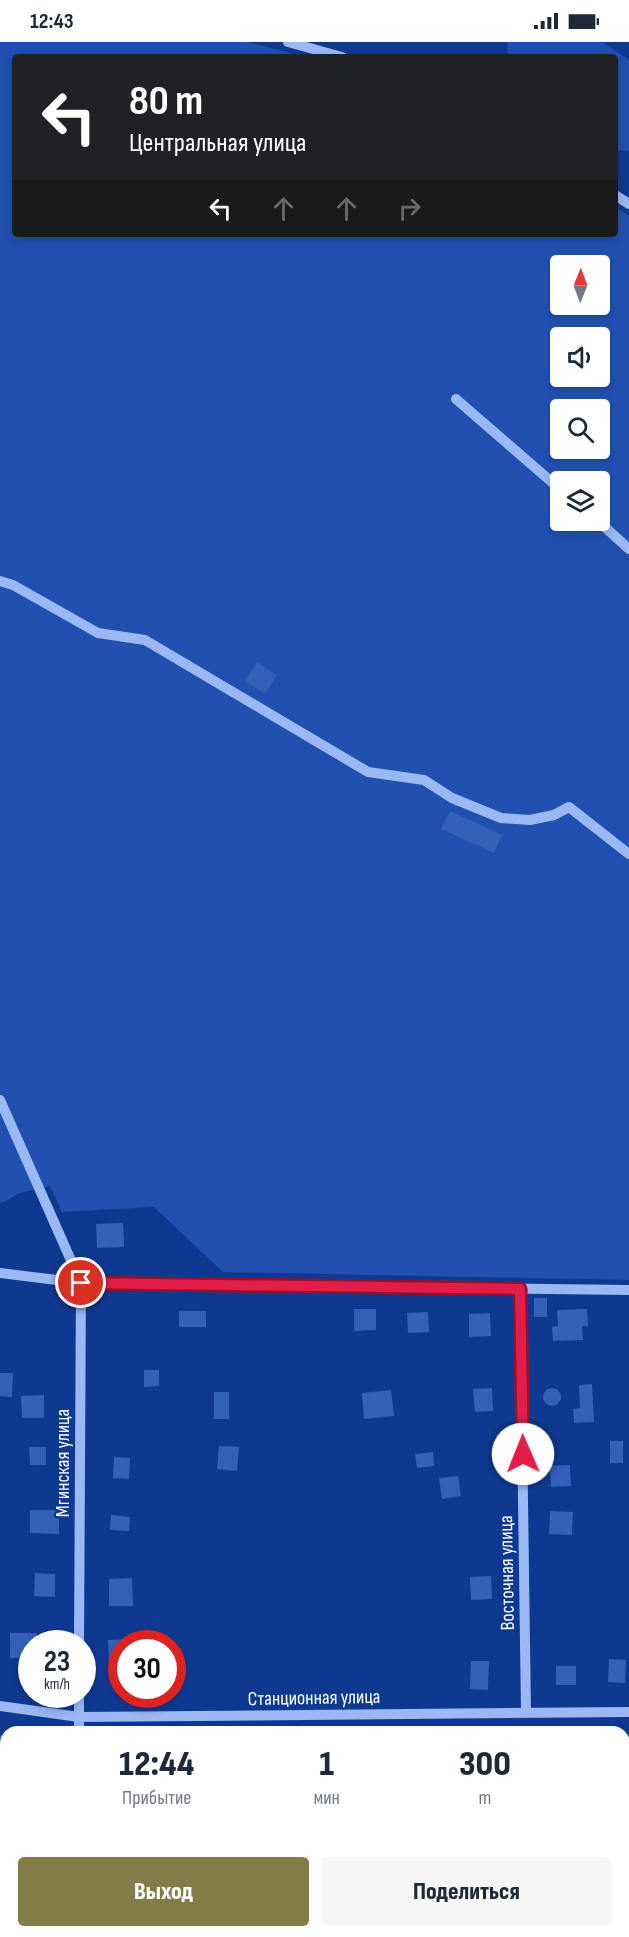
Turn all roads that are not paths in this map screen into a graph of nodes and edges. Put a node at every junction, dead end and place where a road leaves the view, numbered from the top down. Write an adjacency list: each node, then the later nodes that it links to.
1 (288, 42): 2 (street)
2 (331, 54)
3 (456, 399): 4 (street)
4 (550, 480)
5 (609, 531): 6 (street)
6 (629, 549)
7 (0, 580): 8 (street)
8 (629, 854)
9 (0, 1100): 11 (street)
10 (0, 1273): 11 (street)
11 (81, 1283): 12 (street); 14 (street, Мгинская улица)
12 (520, 1289): 13 (street); 18 (street, Восточная улица)
13 (629, 1290)
14 (79, 1630)
15 (0, 1706): 19 (street, Станционная улица)
16 (79, 1708): 19 (street)
17 (629, 1712): 18 (street, Станционная улица)
18 (526, 1713): 19 (street, Станционная улица)
19 (79, 1717): 20 (street)
20 (79, 1726)

